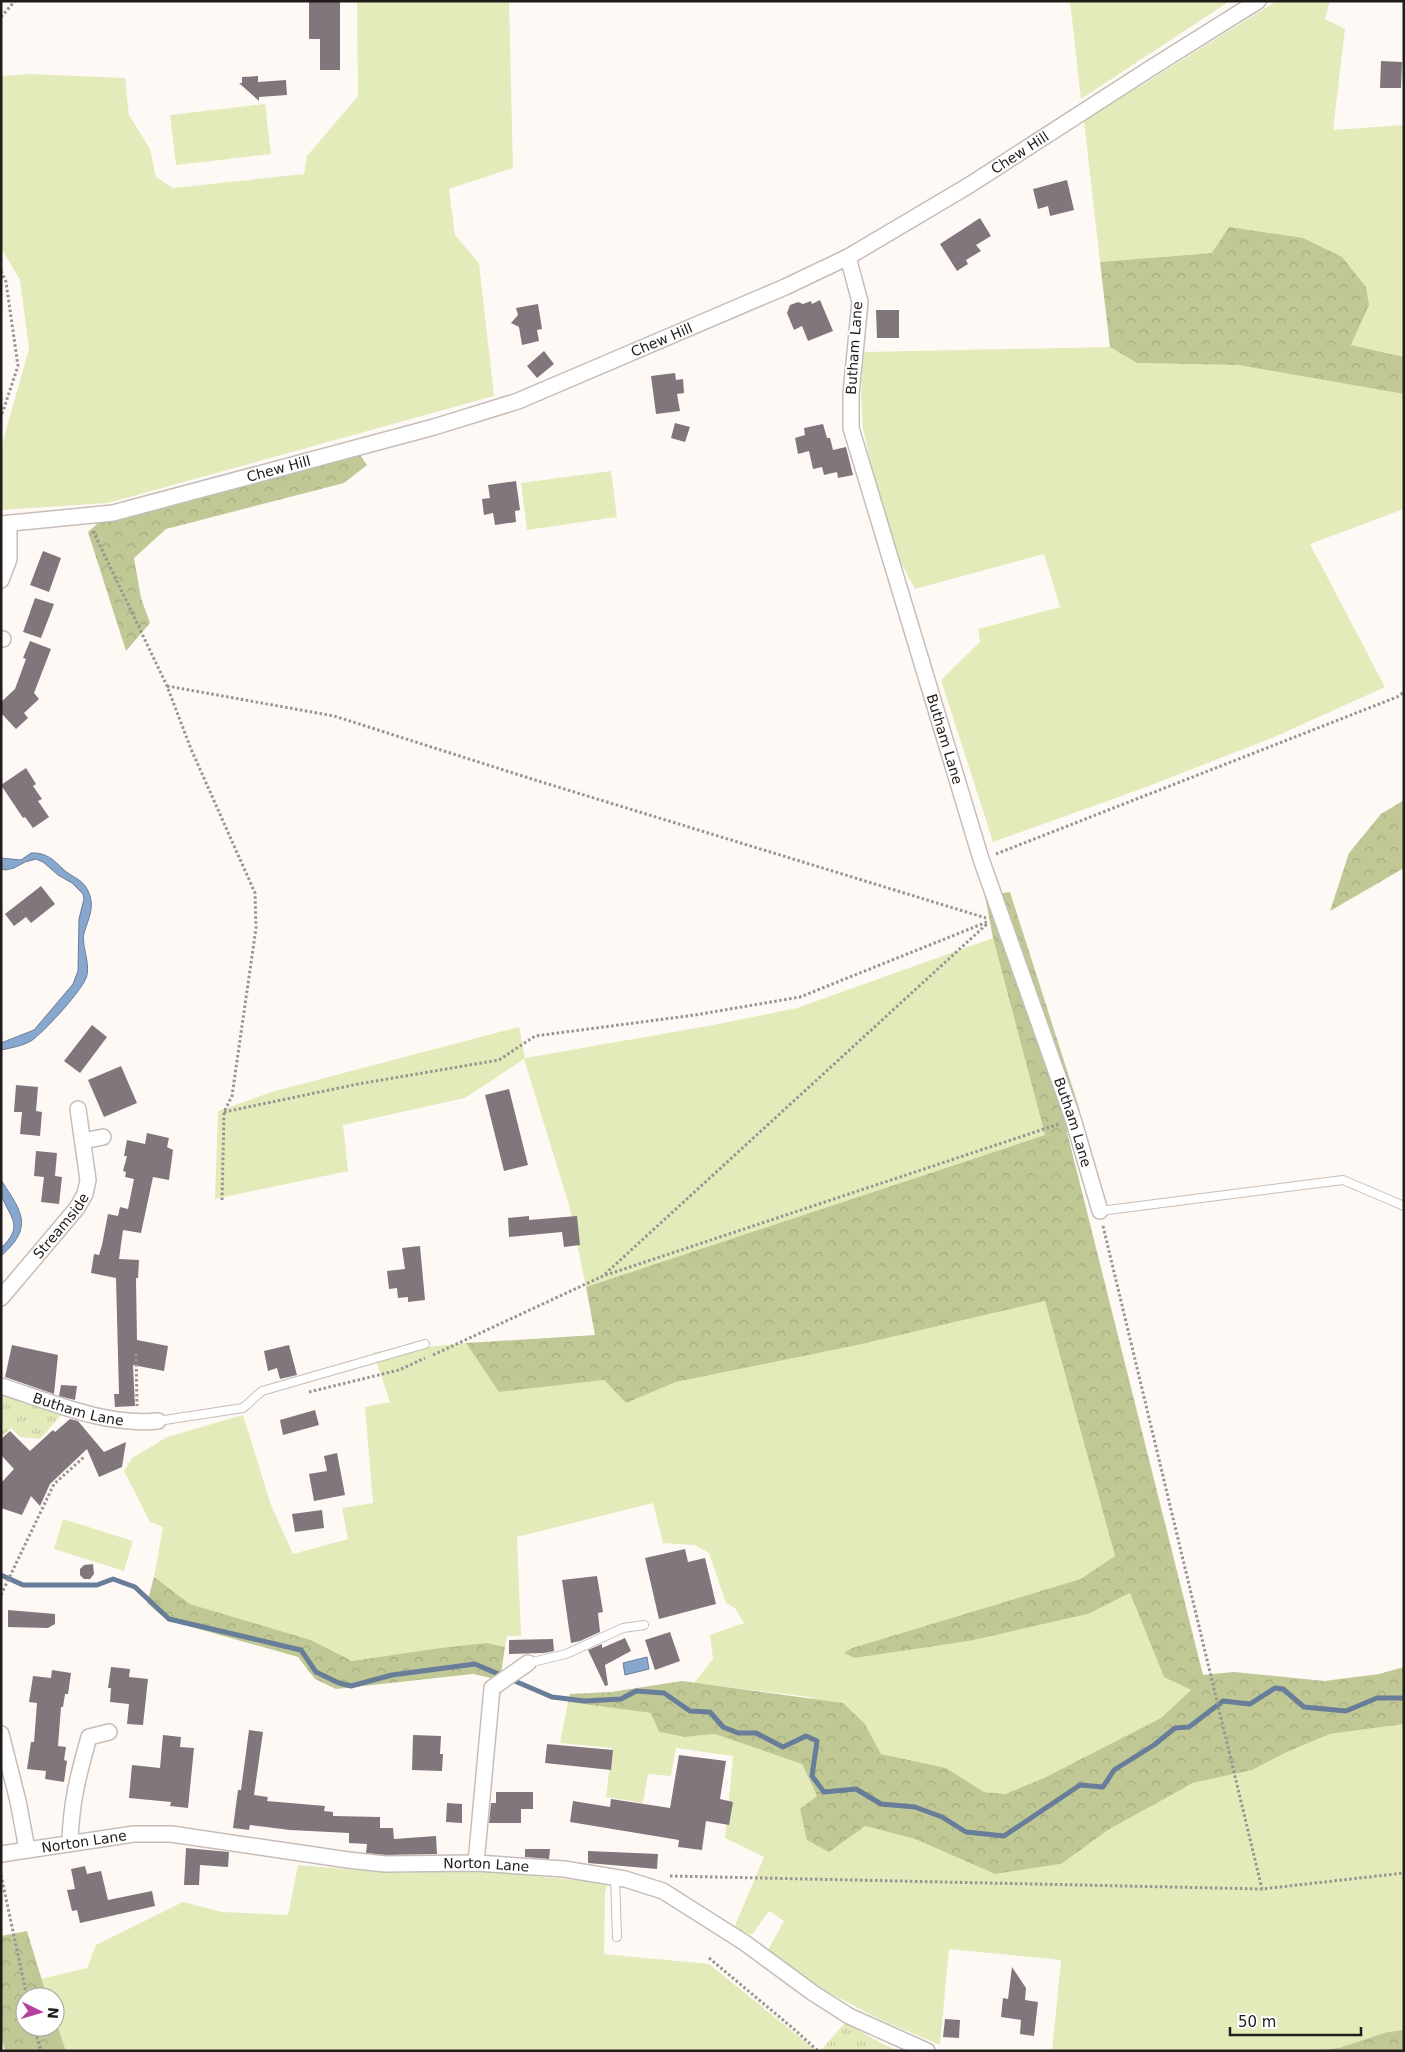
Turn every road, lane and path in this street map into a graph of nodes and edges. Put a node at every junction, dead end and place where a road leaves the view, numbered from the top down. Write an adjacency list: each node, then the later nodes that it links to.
1 (15, 1): 3 (path)
2 (1258, 1): 4 (street, Chew Hill)
3 (1, 17)
4 (848, 257): 7 (street, Chew Hill); 12 (street, Butham Lane)
5 (1, 271): 6 (path)
6 (1, 417)
7 (89, 516): 8 (street, Chew Hill); 10 (path)
8 (5, 524): 9 (street)
9 (1, 580)
10 (167, 686): 13 (path); 15 (path)
11 (1404, 692): 12 (path)
12 (981, 860): 16 (street, Butham Lane)
13 (991, 920): 15 (path); 22 (path)
14 (78, 1109): 18 (street, Streamside)
15 (224, 1112): 19 (path)
16 (1073, 1119): 21 (street, Butham Lane); 22 (path)
17 (103, 1137): 18 (street)
18 (83, 1141): 23 (street, Streamside)
19 (222, 1200)
20 (1404, 1206): 21 (lane)
21 (1100, 1211): 44 (path)
22 (603, 1276): 27 (path)
23 (1, 1298)
24 (425, 1344): 28 (lane)
25 (136, 1354): 29 (path)
26 (1, 1386): 29 (street, Butham Lane)
27 (305, 1393)
28 (158, 1421): 29 (street, Butham Lane)
29 (137, 1422)
30 (84, 1457): 31 (path)
31 (1, 1595)
32 (644, 1625): 33 (lane)
33 (522, 1667): 39 (street)
34 (109, 1732): 36 (street)
35 (1, 1734): 37 (street)
36 (70, 1843): 37 (street, Norton Lane); 39 (street, Norton Lane)
37 (27, 1849): 38 (street, Norton Lane)
38 (1, 1854)
39 (476, 1863): 43 (street, Norton Lane)
40 (1404, 1873): 44 (path)
41 (1, 1876): 47 (path)
42 (662, 1876): 44 (path)
43 (615, 1878): 45 (lane); 51 (street, Norton Lane)
44 (1262, 1889)
45 (617, 1936)
46 (708, 1958): 50 (path)
47 (25, 1987)
48 (37, 2037): 49 (path)
49 (41, 2051)
50 (818, 2051)
51 (927, 2051)

